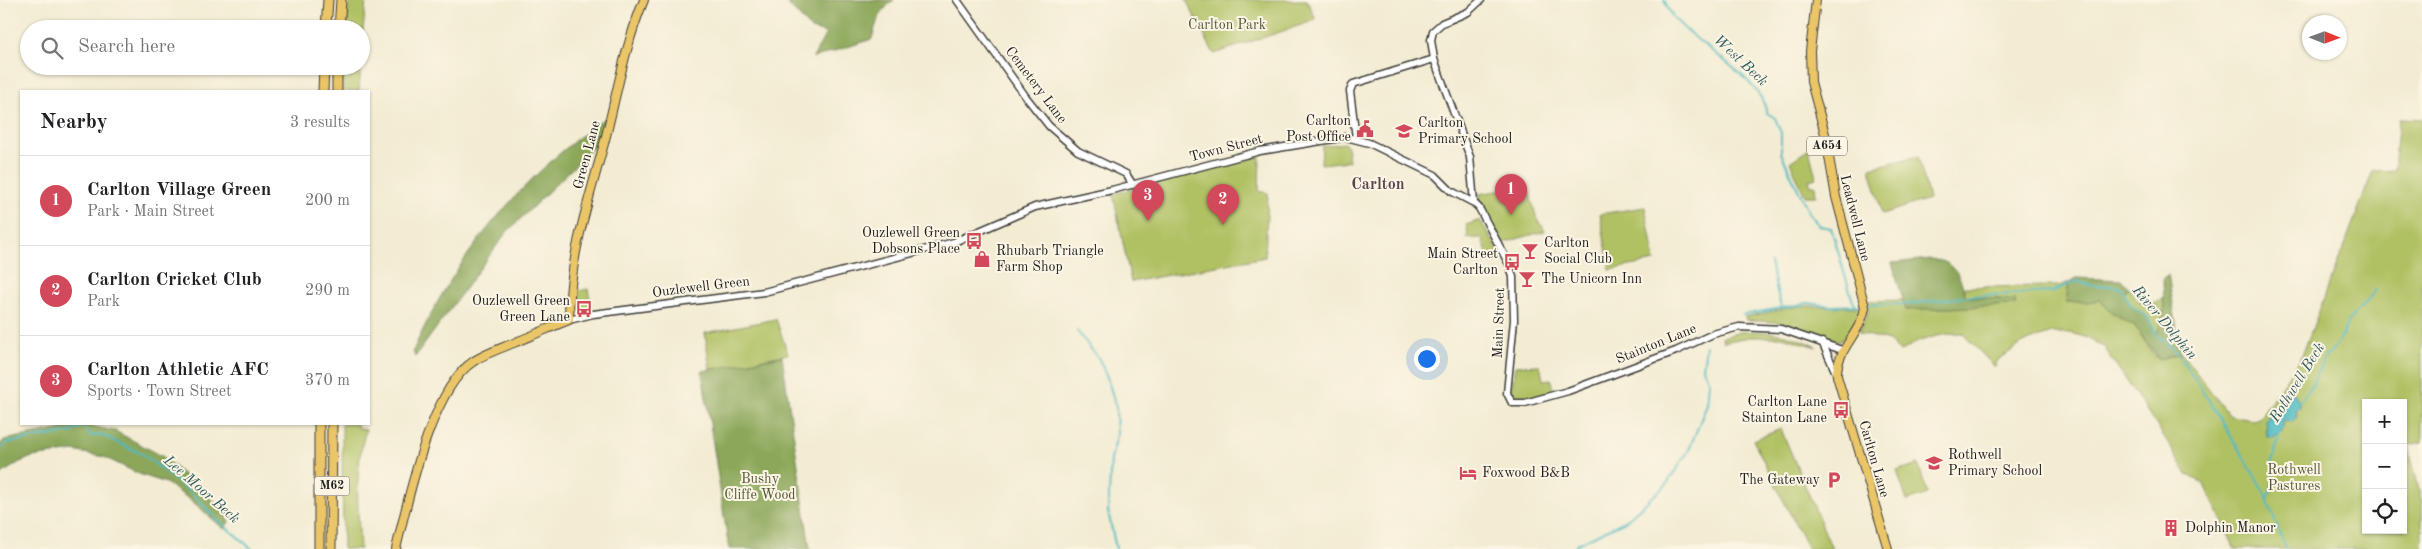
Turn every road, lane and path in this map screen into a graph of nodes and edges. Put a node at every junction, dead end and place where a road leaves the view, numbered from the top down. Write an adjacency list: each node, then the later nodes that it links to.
1 (328, 0): 7 (highway)
2 (341, 0): 8 (highway)
3 (644, 0): 17 (main road, Green Lane)
4 (957, 0): 15 (street, Cemetery Lane)
5 (1481, 0): 9 (street)
6 (1816, 0): 19 (main road, Leadwell Lane / A654)
7 (327, 20)
8 (340, 20)
9 (1434, 59): 14 (street); 16 (street)
10 (324, 75): 12 (highway)
11 (337, 75): 13 (highway)
12 (323, 90)
13 (336, 90)
14 (1356, 138): 15 (street, Town Street); 16 (street)
15 (1133, 185): 17 (street, Ouzlewell Green)
16 (1474, 203): 21 (street, Main Street)
17 (569, 320): 26 (main road, Ouzlewell Green)
18 (1822, 342): 19 (street, Stainton Lane); 20 (street); 21 (street, Stainton Lane)
19 (1842, 350): 20 (main road, Leadwell Lane / A654)
20 (1837, 376): 27 (main road, Carlton Lane / A654)
21 (1507, 393)
22 (318, 425): 24 (highway, M62)
23 (332, 425): 25 (highway, M62)
24 (319, 549)
25 (331, 549)
26 (396, 549)
27 (1888, 549)

